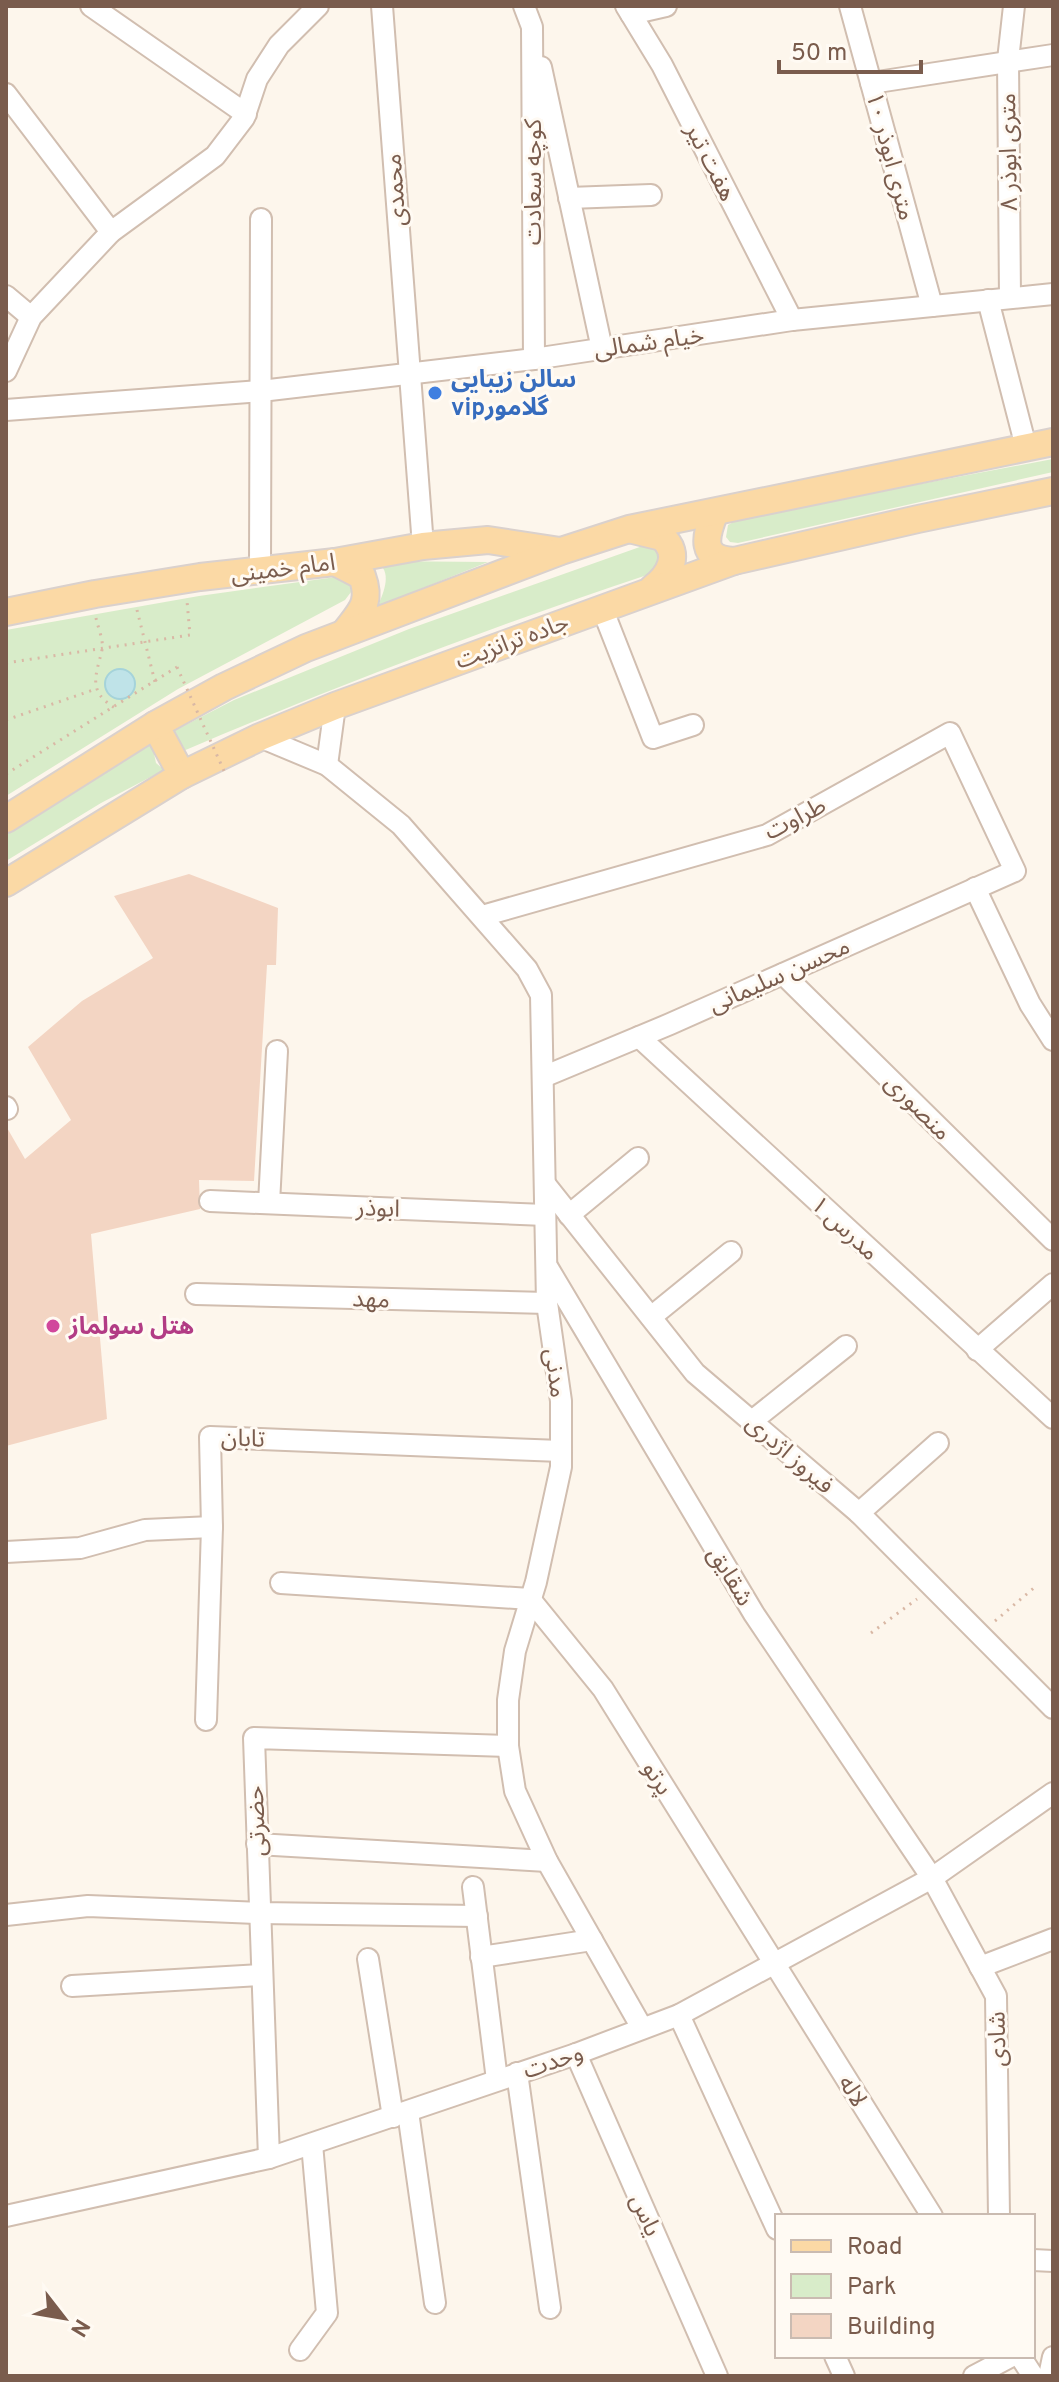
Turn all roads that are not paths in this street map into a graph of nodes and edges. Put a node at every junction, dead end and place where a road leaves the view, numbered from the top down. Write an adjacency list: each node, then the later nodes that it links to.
1 (91, 6): 16 (street)
2 (296, 6): 10 (street)
3 (318, 6): 10 (street)
4 (382, 6): 31 (street, محمدی)
5 (524, 6): 11 (street, کوچه سعادت)
6 (666, 6): 9 (street)
7 (850, 6): 14 (street, ۱۰ متری ابوذر)
8 (1014, 6): 13 (street, ۸ متری ابوذر)
9 (629, 10): 27 (street, هفت تير)
10 (297, 27): 16 (street)
11 (532, 27): 18 (street); 29 (street, کوچه سعادت)
12 (1053, 55): 13 (street)
13 (1008, 60): 14 (street); 23 (street, ۸ متری ابوذر)
14 (871, 83): 25 (street, ۱۰ متری ابوذر)
15 (6, 94): 20 (street)
16 (246, 114): 20 (street)
17 (651, 195): 18 (street)
18 (569, 198): 28 (street)
19 (261, 219): 32 (street)
20 (111, 232): 26 (street)
21 (1053, 294): 23 (street, خیام شمالی)
22 (6, 296): 26 (street)
23 (1010, 298): 24 (street, خیام شمالی)
24 (988, 300): 25 (street, خیام شمالی); 35 (street)
25 (932, 306): 27 (street, خیام شمالی)
26 (31, 317): 30 (street)
27 (792, 320): 28 (street, خیام شمالی)
28 (602, 349): 29 (street, خیام شمالی)
29 (534, 359): 31 (street, خیام شمالی)
30 (6, 371)
31 (408, 375): 32 (street, خیام شمالی); 39 (street, محمدی)
32 (261, 391): 33 (street, خیام شمالی); 43 (street)
33 (6, 410)
34 (1053, 442): 35 (main road)
35 (1026, 447): 37 (main road)
36 (1053, 491): 41 (main road, جاده ترانزیت)
37 (715, 512): 38 (main road); 41 (main road)
38 (629, 529): 40 (main road); 44 (main road)
39 (423, 546): 40 (main road, امام خمینی); 42 (main road, امام خمینی)
40 (561, 551): 47 (main road)
41 (734, 561): 44 (main road, جاده ترانزیت)
42 (335, 562): 43 (main road, امام خمینی); 47 (main road)
43 (260, 571): 46 (main road, امام خمینی)
44 (653, 588): 45 (main road, جاده ترانزیت)
45 (602, 608): 48 (main road, جاده ترانزیت); 50 (street)
46 (6, 612)
47 (345, 632): 49 (main road)
48 (335, 706): 51 (main road, جاده ترانزیت); 52 (street)
49 (155, 725): 53 (main road); 54 (main road)
50 (693, 725)
51 (260, 737): 52 (street, مدنی); 53 (main road, جاده ترانزیت)
52 (327, 765): 58 (street, مدنی)
53 (182, 775): 56 (main road, جاده ترانزیت)
54 (6, 819)
55 (1015, 871): 57 (street, محسن سلیمانی); 58 (street, طراوت)
56 (6, 883)
57 (975, 888): 59 (street, محسن سلیمانی); 61 (street)
58 (482, 916): 63 (street, مدنی)
59 (783, 974): 60 (street, محسن سلیمانی); 70 (street, منصوری)
60 (639, 1037): 63 (street, محسن سلیمانی); 78 (street, مدرس ۱)
61 (1053, 1040)
62 (277, 1051): 67 (street)
63 (543, 1077): 65 (street, مدنی)
64 (638, 1158): 69 (street)
65 (545, 1184): 68 (street, مدنی); 69 (street, فیروز اژدری)
66 (210, 1201): 67 (street, ابوذر)
67 (269, 1203): 68 (street, ابوذر)
68 (545, 1215): 72 (street, مدنی)
69 (569, 1215): 76 (street, فیروز اژدری)
70 (1053, 1240)
71 (731, 1252): 76 (street)
72 (546, 1264): 75 (street, مدنی); 94 (street, شقایق)
73 (1053, 1284): 78 (street)
74 (196, 1294): 75 (street, مهد)
75 (547, 1303): 82 (street, مدنی)
76 (651, 1317): 80 (street, فیروز اژدری)
77 (846, 1346): 80 (street)
78 (977, 1350): 79 (street, مدرس ۱)
79 (1053, 1418)
80 (752, 1421): 83 (street, فیروز اژدری)
81 (938, 1443): 83 (street)
82 (561, 1451): 84 (street, تابان); 87 (street, مدنی)
83 (859, 1513): 88 (street, فیروز اژدری)
84 (212, 1527): 85 (street); 89 (street, تابان)
85 (6, 1552)
86 (281, 1583): 87 (street)
87 (530, 1599): 90 (street, مدنی); 103 (street, پرتو)
88 (1053, 1708)
89 (206, 1720)
90 (508, 1746): 92 (street, حضرتی); 93 (street, مدنی)
91 (1053, 1793): 94 (street, وحدت)
92 (257, 1844): 93 (street); 96 (street, حضرتی)
93 (547, 1861): 100 (street, مدنی)
94 (932, 1878): 103 (street, وحدت); 104 (street, شادی)
95 (473, 1887): 98 (street)
96 (259, 1913): 97 (street); 98 (street); 105 (street, حضرتی)
97 (6, 1915)
98 (477, 1916): 101 (street)
99 (1053, 1939): 104 (street)
100 (592, 1940): 101 (street); 108 (street, مدنی)
101 (481, 1957): 111 (street)
102 (368, 1959): 112 (street)
103 (774, 1965): 107 (street, وحدت); 115 (street, لاله)
104 (980, 1967): 116 (street, شادی)
105 (261, 1975): 106 (street); 114 (street, حضرتی)
106 (72, 1986)
107 (679, 2015): 108 (street, وحدت); 118 (street)
108 (642, 2028): 109 (street, وحدت)
109 (576, 2054): 110 (street, وحدت); 125 (street, یاس)
110 (517, 2073): 111 (street, وحدت); 120 (street)
111 (497, 2080): 112 (street, وحدت)
112 (400, 2114): 113 (street, وحدت); 119 (street)
113 (312, 2144): 114 (street, وحدت); 121 (street)
114 (269, 2158): 117 (street, وحدت)
115 (931, 2214)
116 (999, 2214)
117 (6, 2216)
118 (775, 2225)
119 (435, 2303)
120 (550, 2308)
121 (300, 2350)
122 (1053, 2357): 128 (street)
123 (1008, 2358): 126 (street)
124 (1021, 2358): 127 (street)
125 (717, 2376)
126 (974, 2376)
127 (1033, 2376)
128 (1049, 2376)

